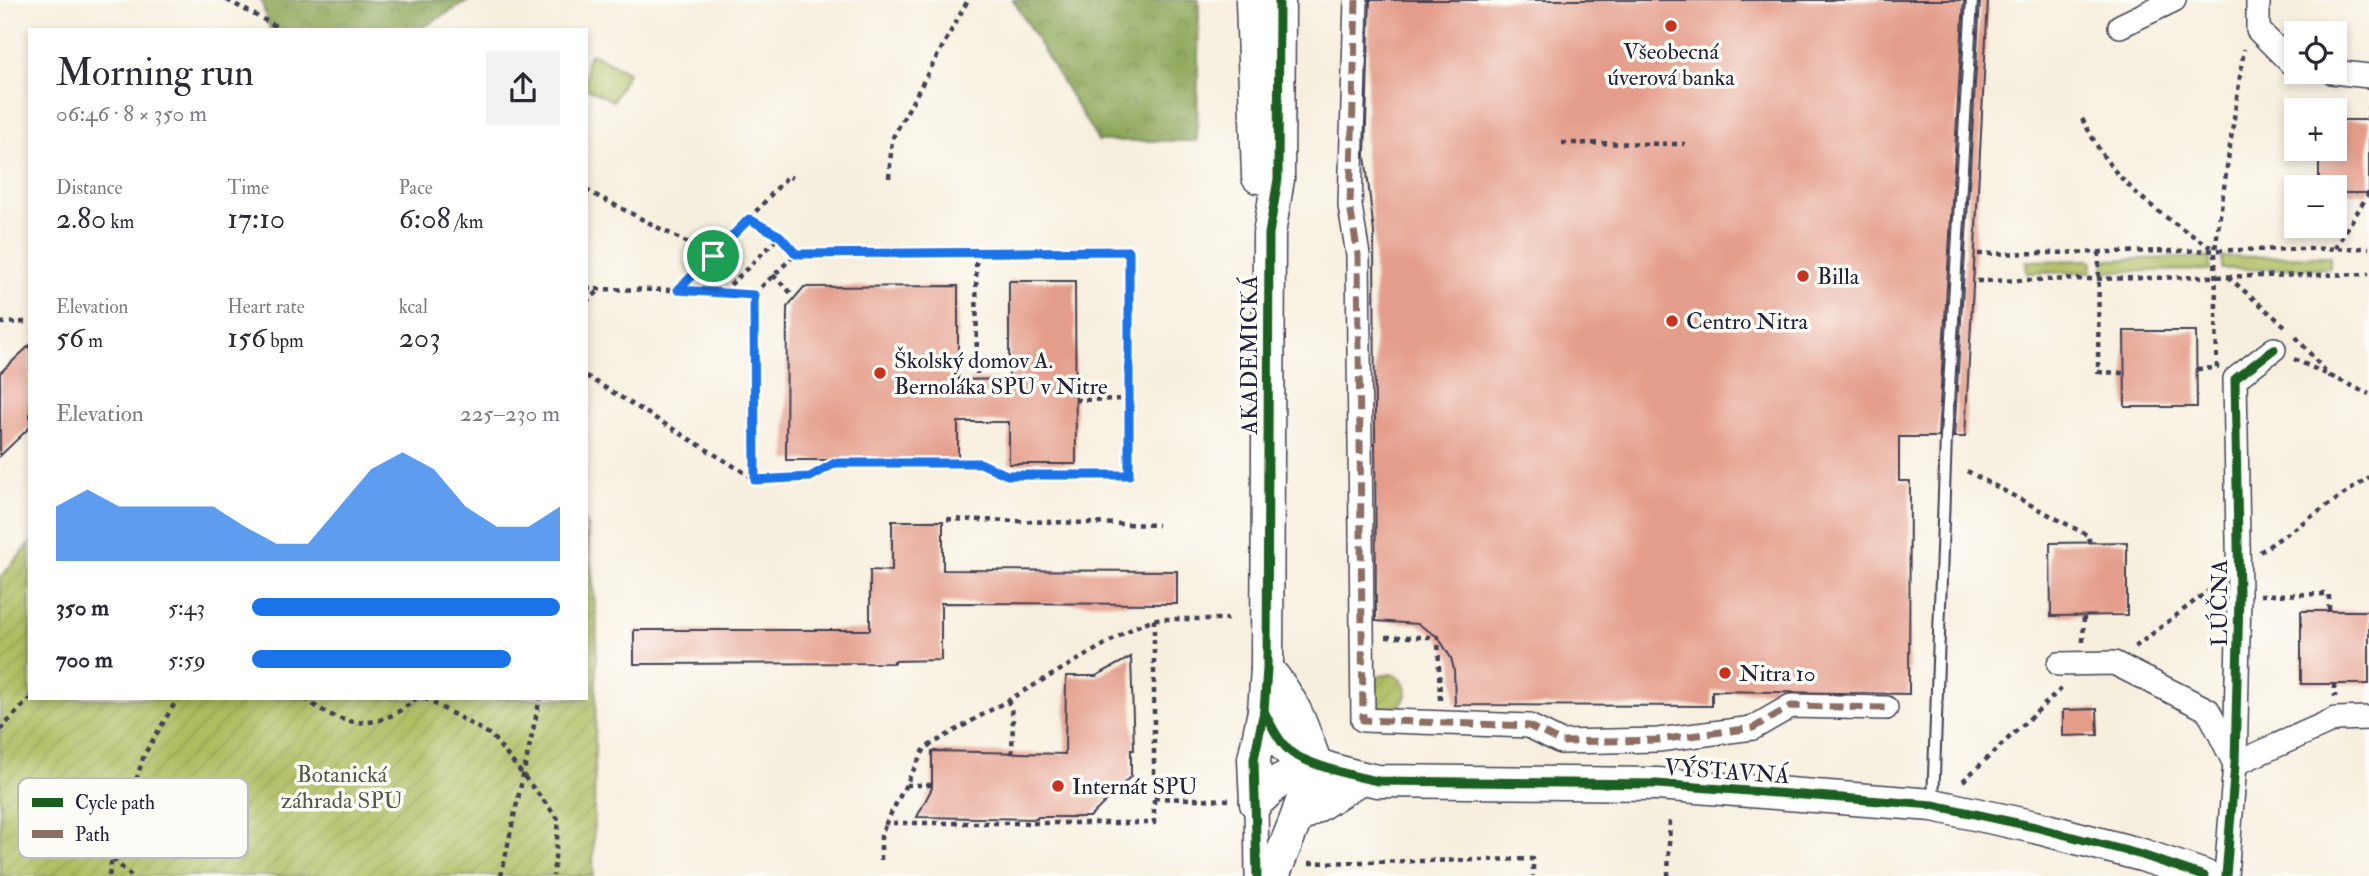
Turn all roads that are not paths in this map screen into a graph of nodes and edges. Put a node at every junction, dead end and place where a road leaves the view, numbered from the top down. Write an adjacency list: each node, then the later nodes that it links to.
1 (1252, 0): 11 (street, AKADEMICKÁ)
2 (1279, 0): 11 (street, AKADEMICKÁ)
3 (1356, 0): 15 (street)
4 (1972, 0): 22 (lane)
5 (2174, 0): 7 (street)
6 (2258, 0): 8 (street)
7 (2120, 26)
8 (2284, 56)
9 (2347, 74): 10 (street)
10 (2369, 76)
11 (1269, 234): 14 (street, AKADEMICKÁ)
12 (2274, 349): 19 (street, LÚČNA)
13 (2059, 664): 19 (street)
14 (1267, 669): 16 (street, AKADEMICKÁ); 18 (street)
15 (1886, 708)
16 (1264, 711): 18 (street, VÝSTAVNÁ); 21 (street, AKADEMICKÁ)
17 (2369, 718): 19 (street)
18 (1315, 762): 20 (street, VÝSTAVNÁ); 21 (street); 23 (street)
19 (2235, 764): 27 (street, LÚČNA)
20 (1361, 778): 22 (street, VÝSTAVNÁ); 23 (street)
21 (1242, 801): 24 (street)
22 (1933, 806): 26 (street, VÝSTAVNÁ)
23 (1296, 819): 25 (street)
24 (1257, 876)
25 (1273, 876)
26 (2204, 876)
27 (2226, 876)

